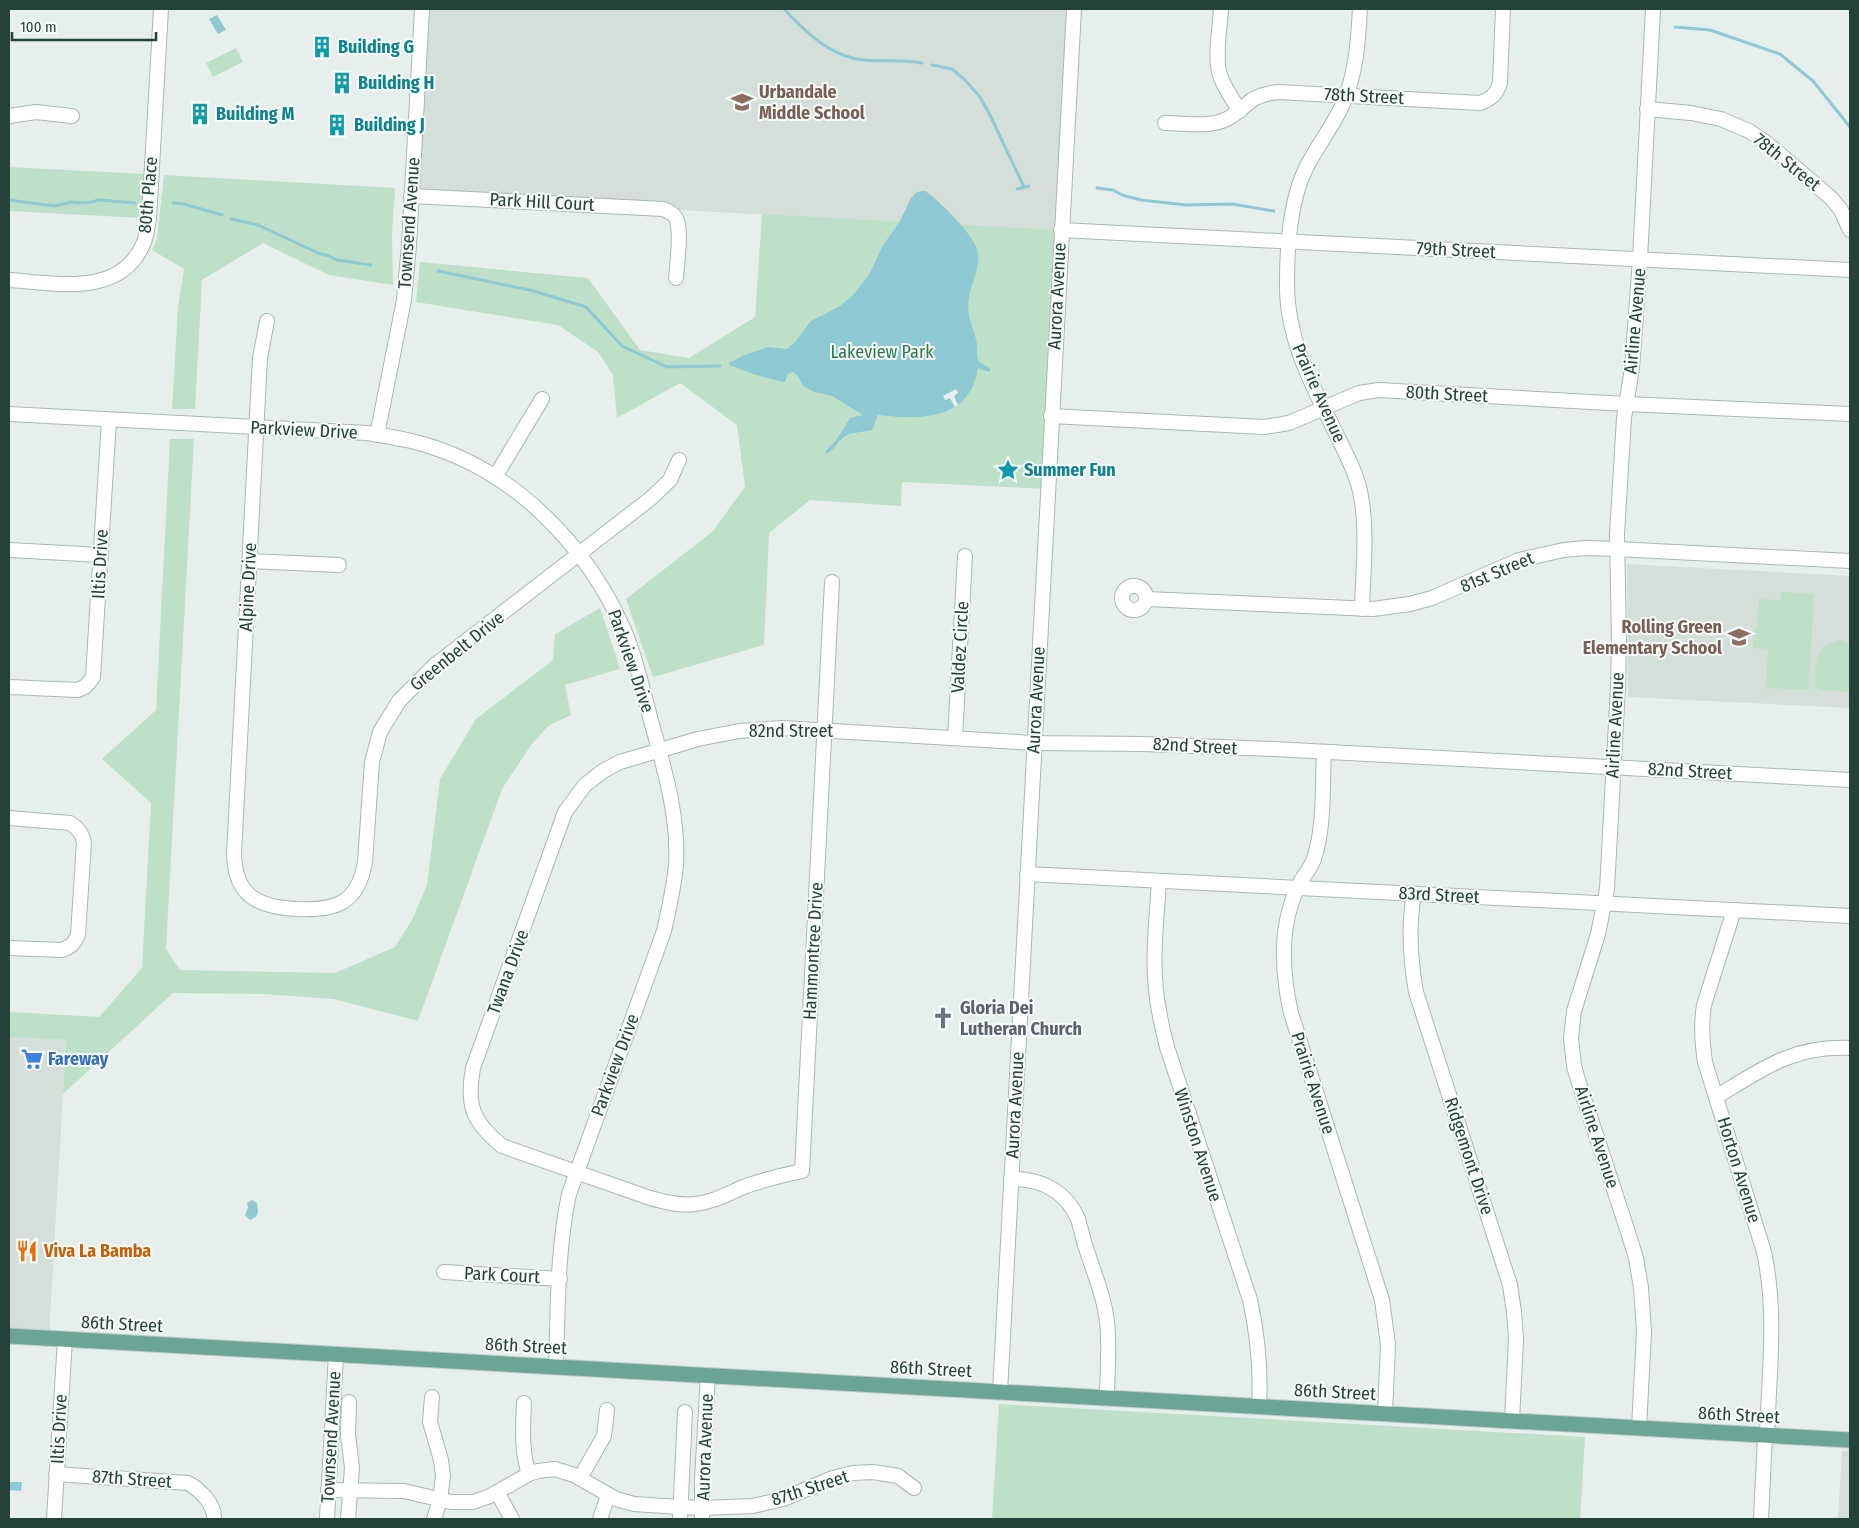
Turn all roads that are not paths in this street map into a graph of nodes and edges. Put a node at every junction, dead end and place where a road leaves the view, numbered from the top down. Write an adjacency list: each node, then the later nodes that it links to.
1 (161, 9): 21 (street, 80th Place)
2 (422, 9): 14 (street, Townsend Avenue)
3 (1074, 9): 15 (street, Aurora Avenue)
4 (1221, 9): 10 (street)
5 (1360, 9): 8 (street, Prairie Avenue)
6 (1503, 9): 8 (street, 78th Street)
7 (1653, 9): 9 (street, Airline Avenue)
8 (1346, 96): 10 (street, 78th Street); 17 (street, Prairie Avenue)
9 (1647, 109): 16 (street, 78th Street); 18 (street, Airline Avenue)
10 (1240, 111): 13 (street, 78th Street)
11 (9, 116): 12 (street)
12 (72, 116)
13 (1165, 122)
14 (411, 196): 20 (street, Park Hill Court); 31 (street, Townsend Avenue)
15 (1061, 230): 17 (street, 79th Street); 28 (street, Aurora Avenue)
16 (1850, 230)
17 (1290, 241): 18 (street, 79th Street); 25 (street, Prairie Avenue)
18 (1640, 259): 19 (street, 79th Street); 24 (street, Airline Avenue)
19 (1850, 270)
20 (676, 278)
21 (9, 280)
22 (267, 321): 30 (street, Alpine Drive)
23 (542, 399): 33 (street)
24 (1626, 404): 25 (street, 80th Street); 27 (street, 80th Street); 34 (street, Airline Avenue)
25 (1323, 407): 28 (street, 80th Street); 44 (street, Prairie Avenue)
26 (9, 414): 29 (street, Parkview Drive)
27 (1850, 414)
28 (1051, 416): 48 (street, Aurora Avenue)
29 (109, 420): 30 (street, Parkview Drive); 37 (street, Iltis Drive)
30 (256, 428): 31 (street, Parkview Drive); 39 (street, Alpine Drive)
31 (377, 435): 33 (street, Parkview Drive)
32 (679, 460): 36 (street, Greenbelt Drive)
33 (495, 477): 36 (street, Parkview Drive)
34 (1617, 549): 40 (street, 81st Street); 44 (street, 81st Street); 51 (street, Airline Avenue)
35 (9, 550): 37 (street)
36 (579, 554): 49 (street, Parkview Drive); 55 (street, Greenbelt Drive)
37 (101, 555): 45 (street, Iltis Drive)
38 (965, 556): 47 (street, Valdez Circle)
39 (250, 561): 41 (street); 55 (street, Alpine Drive)
40 (1850, 561)
41 (339, 565)
42 (832, 582): 46 (street, Hammontree Drive)
43 (1146, 599): 44 (street, 81st Street)
44 (1362, 609)
45 (9, 687)
46 (825, 730): 47 (street, 82nd Street); 49 (street, 82nd Street); 66 (street, Hammontree Drive)
47 (955, 738): 48 (street, 82nd Street)
48 (1034, 743): 50 (street, 82nd Street); 56 (street, Aurora Avenue)
49 (660, 751): 53 (street, 82nd Street); 66 (street, Parkview Drive)
50 (1324, 752): 51 (street, 82nd Street); 58 (street, Prairie Avenue)
51 (1613, 768): 52 (street, 82nd Street); 60 (street, Airline Avenue)
52 (1850, 780)
53 (565, 812): 66 (street, Twana Drive)
54 (9, 818): 63 (street)
55 (234, 854)
56 (1027, 874): 57 (street, 83rd Street); 67 (street, Aurora Avenue)
57 (1159, 881): 58 (street, 83rd Street); 80 (street, Winston Avenue)
58 (1297, 888): 59 (street, 83rd Street); 83 (street, Prairie Avenue)
59 (1414, 894): 60 (street, 83rd Street); 84 (street, Ridgemont Drive)
60 (1605, 904): 61 (street, 83rd Street); 85 (street, Airline Avenue)
61 (1734, 910): 62 (street, 83rd Street); 65 (street, Horton Avenue)
62 (1850, 916)
63 (9, 948)
64 (1850, 1048): 65 (street)
65 (1716, 1097): 86 (street, Horton Avenue)
66 (576, 1172): 69 (street, Parkview Drive)
67 (1011, 1178): 75 (street, Aurora Avenue); 77 (street)
68 (444, 1272): 69 (street, Park Court)
69 (560, 1279): 73 (street, Parkview Drive)
70 (9, 1336): 71 (main road, 86th Street)
71 (65, 1339): 72 (main road, 86th Street); 88 (street, Iltis Drive)
72 (336, 1354): 73 (main road, 86th Street); 92 (street, Townsend Avenue)
73 (556, 1367): 74 (main road, 86th Street)
74 (708, 1376): 75 (main road, 86th Street); 98 (street, Aurora Avenue)
75 (1000, 1392): 77 (main road, 86th Street)
76 (432, 1397): 96 (street)
77 (1107, 1398): 80 (main road, 86th Street)
78 (349, 1402): 93 (street)
79 (524, 1404): 89 (street)
80 (1259, 1406): 83 (main road, 86th Street)
81 (607, 1410): 90 (street)
82 (685, 1412): 97 (street)
83 (1385, 1414): 84 (main road, 86th Street)
84 (1512, 1421): 85 (main road, 86th Street)
85 (1639, 1428): 86 (main road, 86th Street)
86 (1766, 1435): 87 (main road, 86th Street); 106 (street, Horton Avenue)
87 (1850, 1440)
88 (56, 1474): 99 (street, Iltis Drive); 100 (street, 87th Street)
89 (529, 1474): 90 (street, 87th Street); 94 (street, 87th Street)
90 (580, 1478): 95 (street, 87th Street)
91 (914, 1488): 98 (street, 87th Street)
92 (328, 1490): 93 (street, 87th Street); 101 (street, Townsend Avenue)
93 (351, 1491): 96 (street, 87th Street); 102 (street)
94 (497, 1492): 96 (street, 87th Street); 104 (street)
95 (608, 1495): 97 (street, 87th Street); 105 (street)
96 (440, 1500): 103 (street)
97 (680, 1513): 98 (street, 87th Street)
98 (702, 1514)
99 (54, 1519)
100 (214, 1519)
101 (327, 1519)
102 (348, 1519)
103 (434, 1519)
104 (512, 1519)
105 (600, 1519)
106 (1761, 1519)

